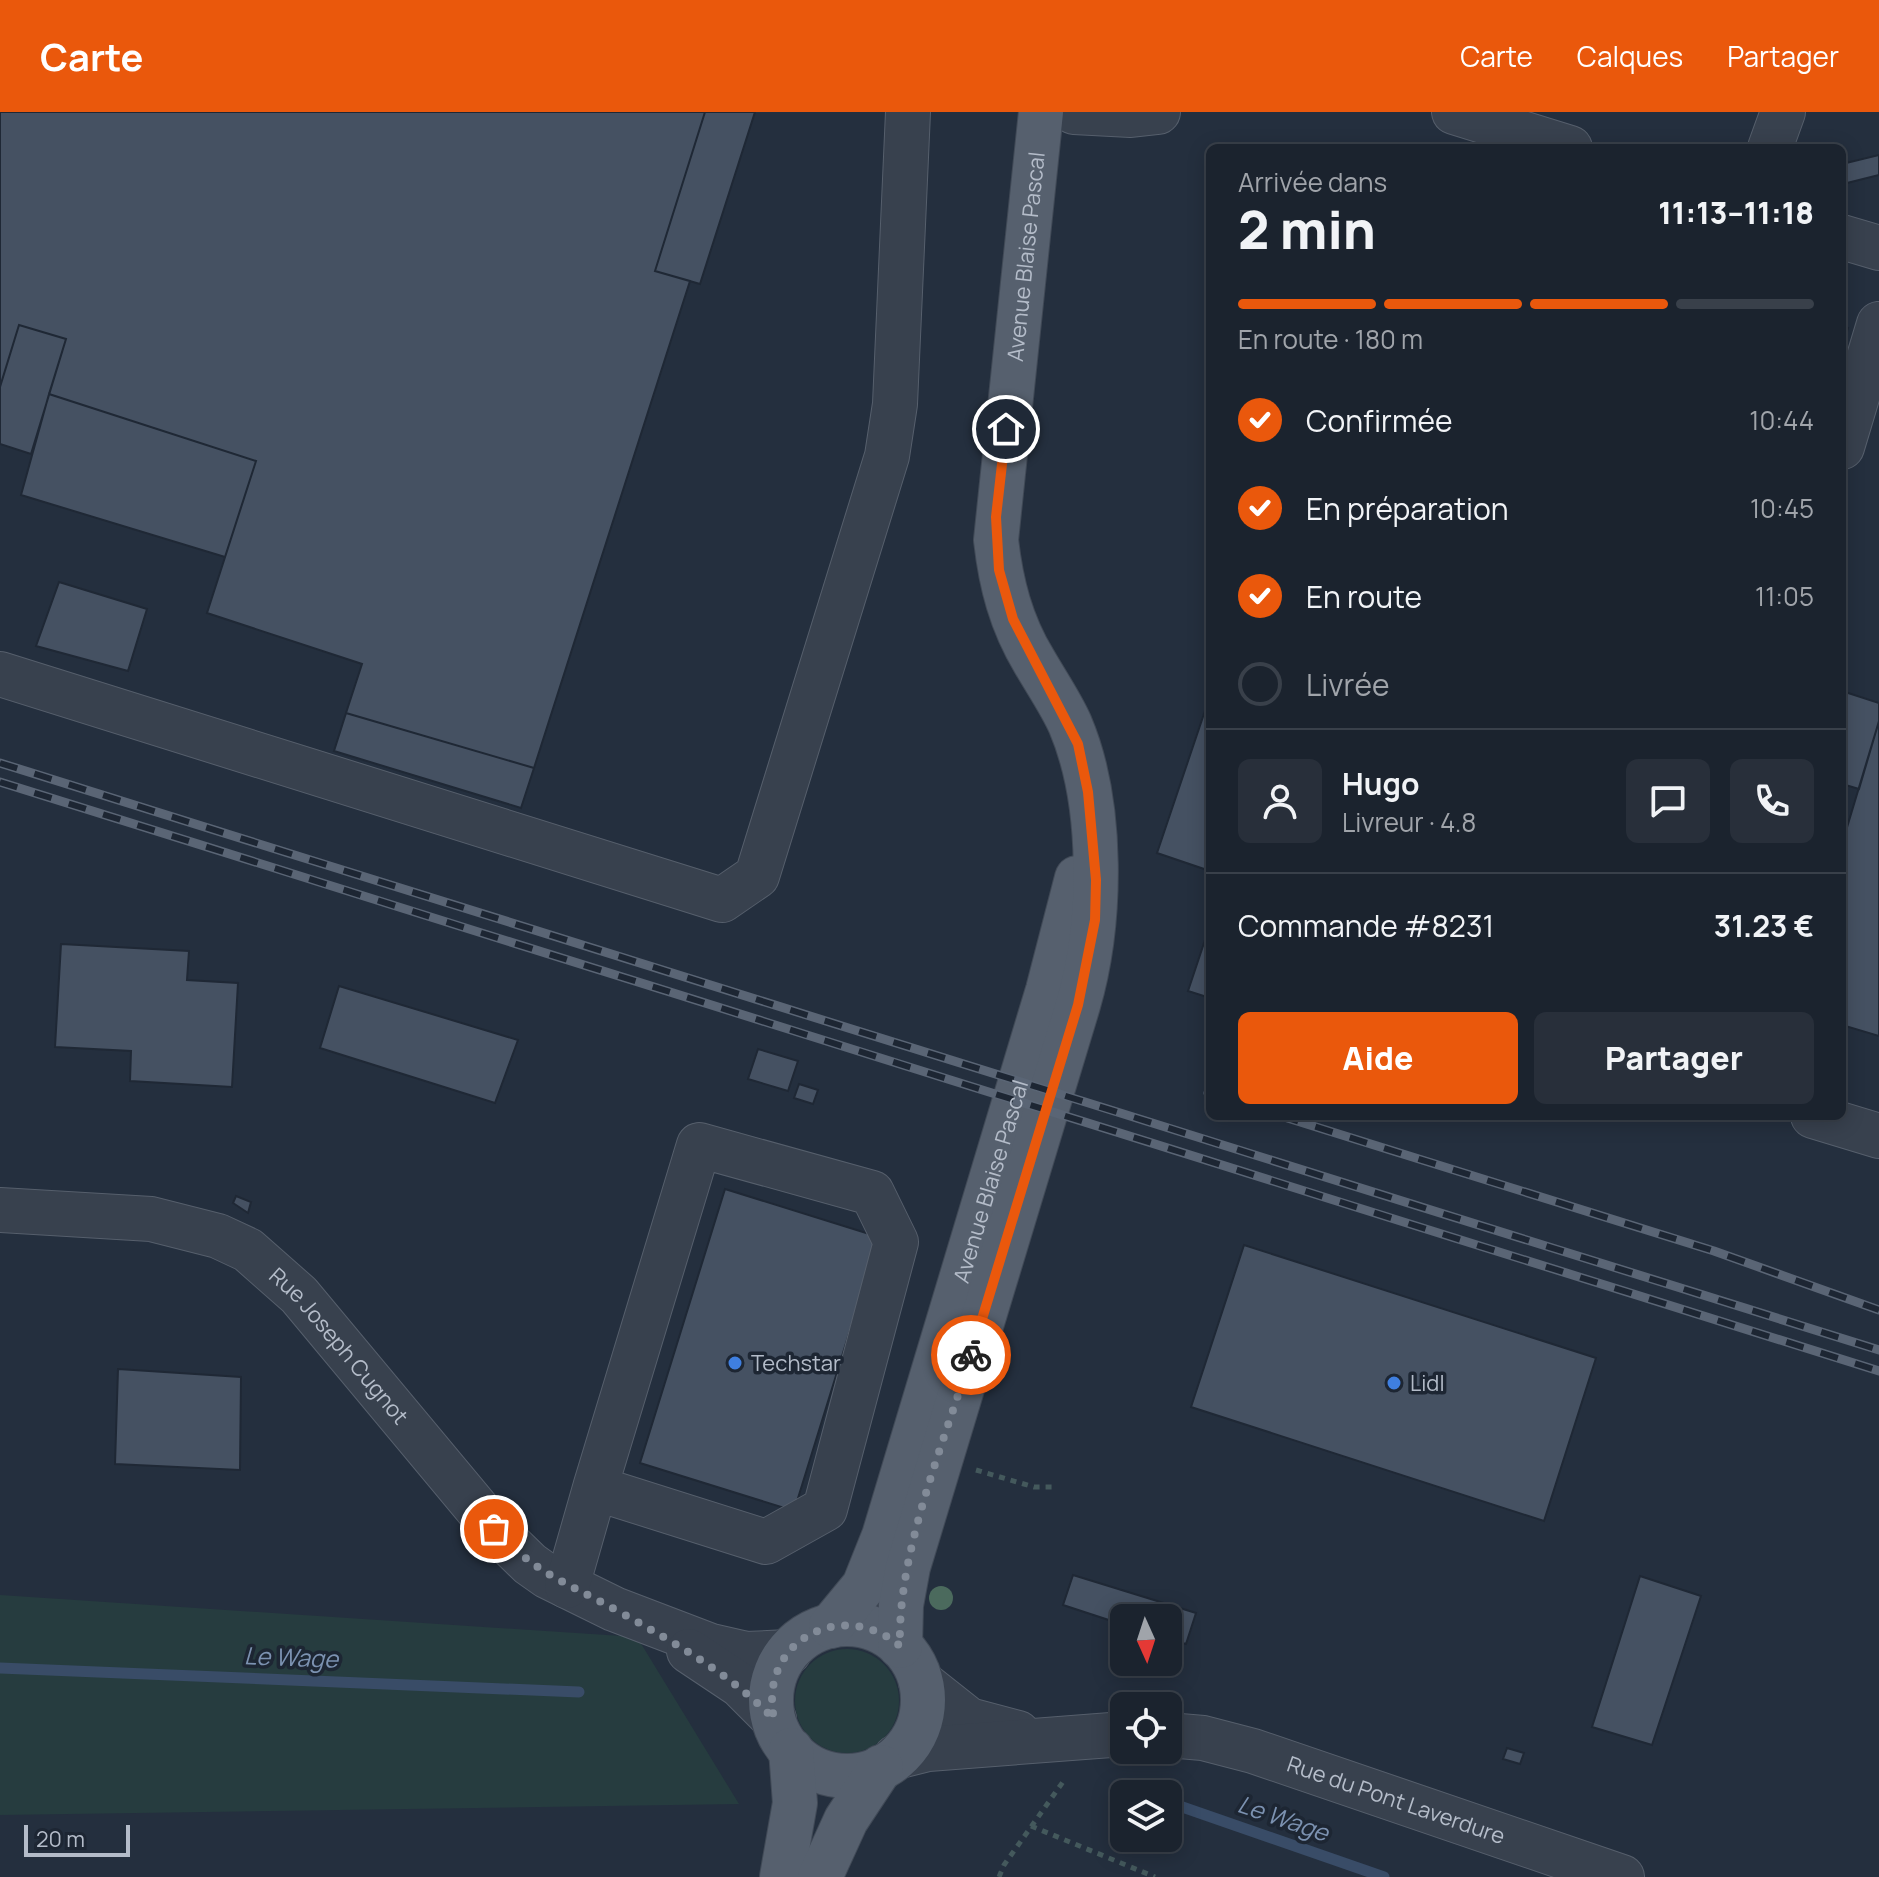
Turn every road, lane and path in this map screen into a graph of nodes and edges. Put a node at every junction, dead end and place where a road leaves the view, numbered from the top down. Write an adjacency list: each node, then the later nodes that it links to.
1 (908, 112): 14 (street)
2 (1041, 112): 15 (main road, Avenue Blaise Pascal)
3 (1074, 112): 4 (street)
4 (1158, 112)
5 (1454, 112): 7 (street)
6 (1783, 112): 9 (street)
7 (1514, 121): 8 (street)
8 (1562, 144)
9 (1771, 144)
10 (1846, 238): 11 (street)
11 (1879, 248)
12 (1879, 324): 13 (street)
13 (1846, 434)
14 (0, 674)
15 (1090, 813): 19 (main road, Avenue Blaise Pascal); 24 (main road, Avenue Blaise Pascal)
16 (1826, 1120): 17 (street)
17 (1879, 1136)
18 (0, 1210): 22 (street, Rue Joseph Cugnot)
19 (939, 1459): 20 (path); 26 (main road, Avenue Blaise Pascal)
20 (1053, 1487)
21 (595, 1488): 21 (street); 22 (street)
22 (567, 1586): 23 (street, Rue Joseph Cugnot)
23 (614, 1609): 25 (street, Rue Joseph Cugnot); 27 (street, Rue Joseph Cugnot)
24 (831, 1626): 25 (main road); 26 (main road)
25 (789, 1652): 27 (main road)
26 (910, 1664): 28 (street); 30 (main road)
27 (782, 1734): 30 (main road); 32 (main road)
28 (1110, 1735): 30 (street); 31 (path)
29 (1182, 1736): 36 (street, Rue du Pont Laverdure)
30 (889, 1762): 33 (main road)
31 (1031, 1826): 34 (path); 35 (path)
32 (782, 1877)
33 (820, 1877)
34 (999, 1877)
35 (1155, 1877)
36 (1622, 1877)

